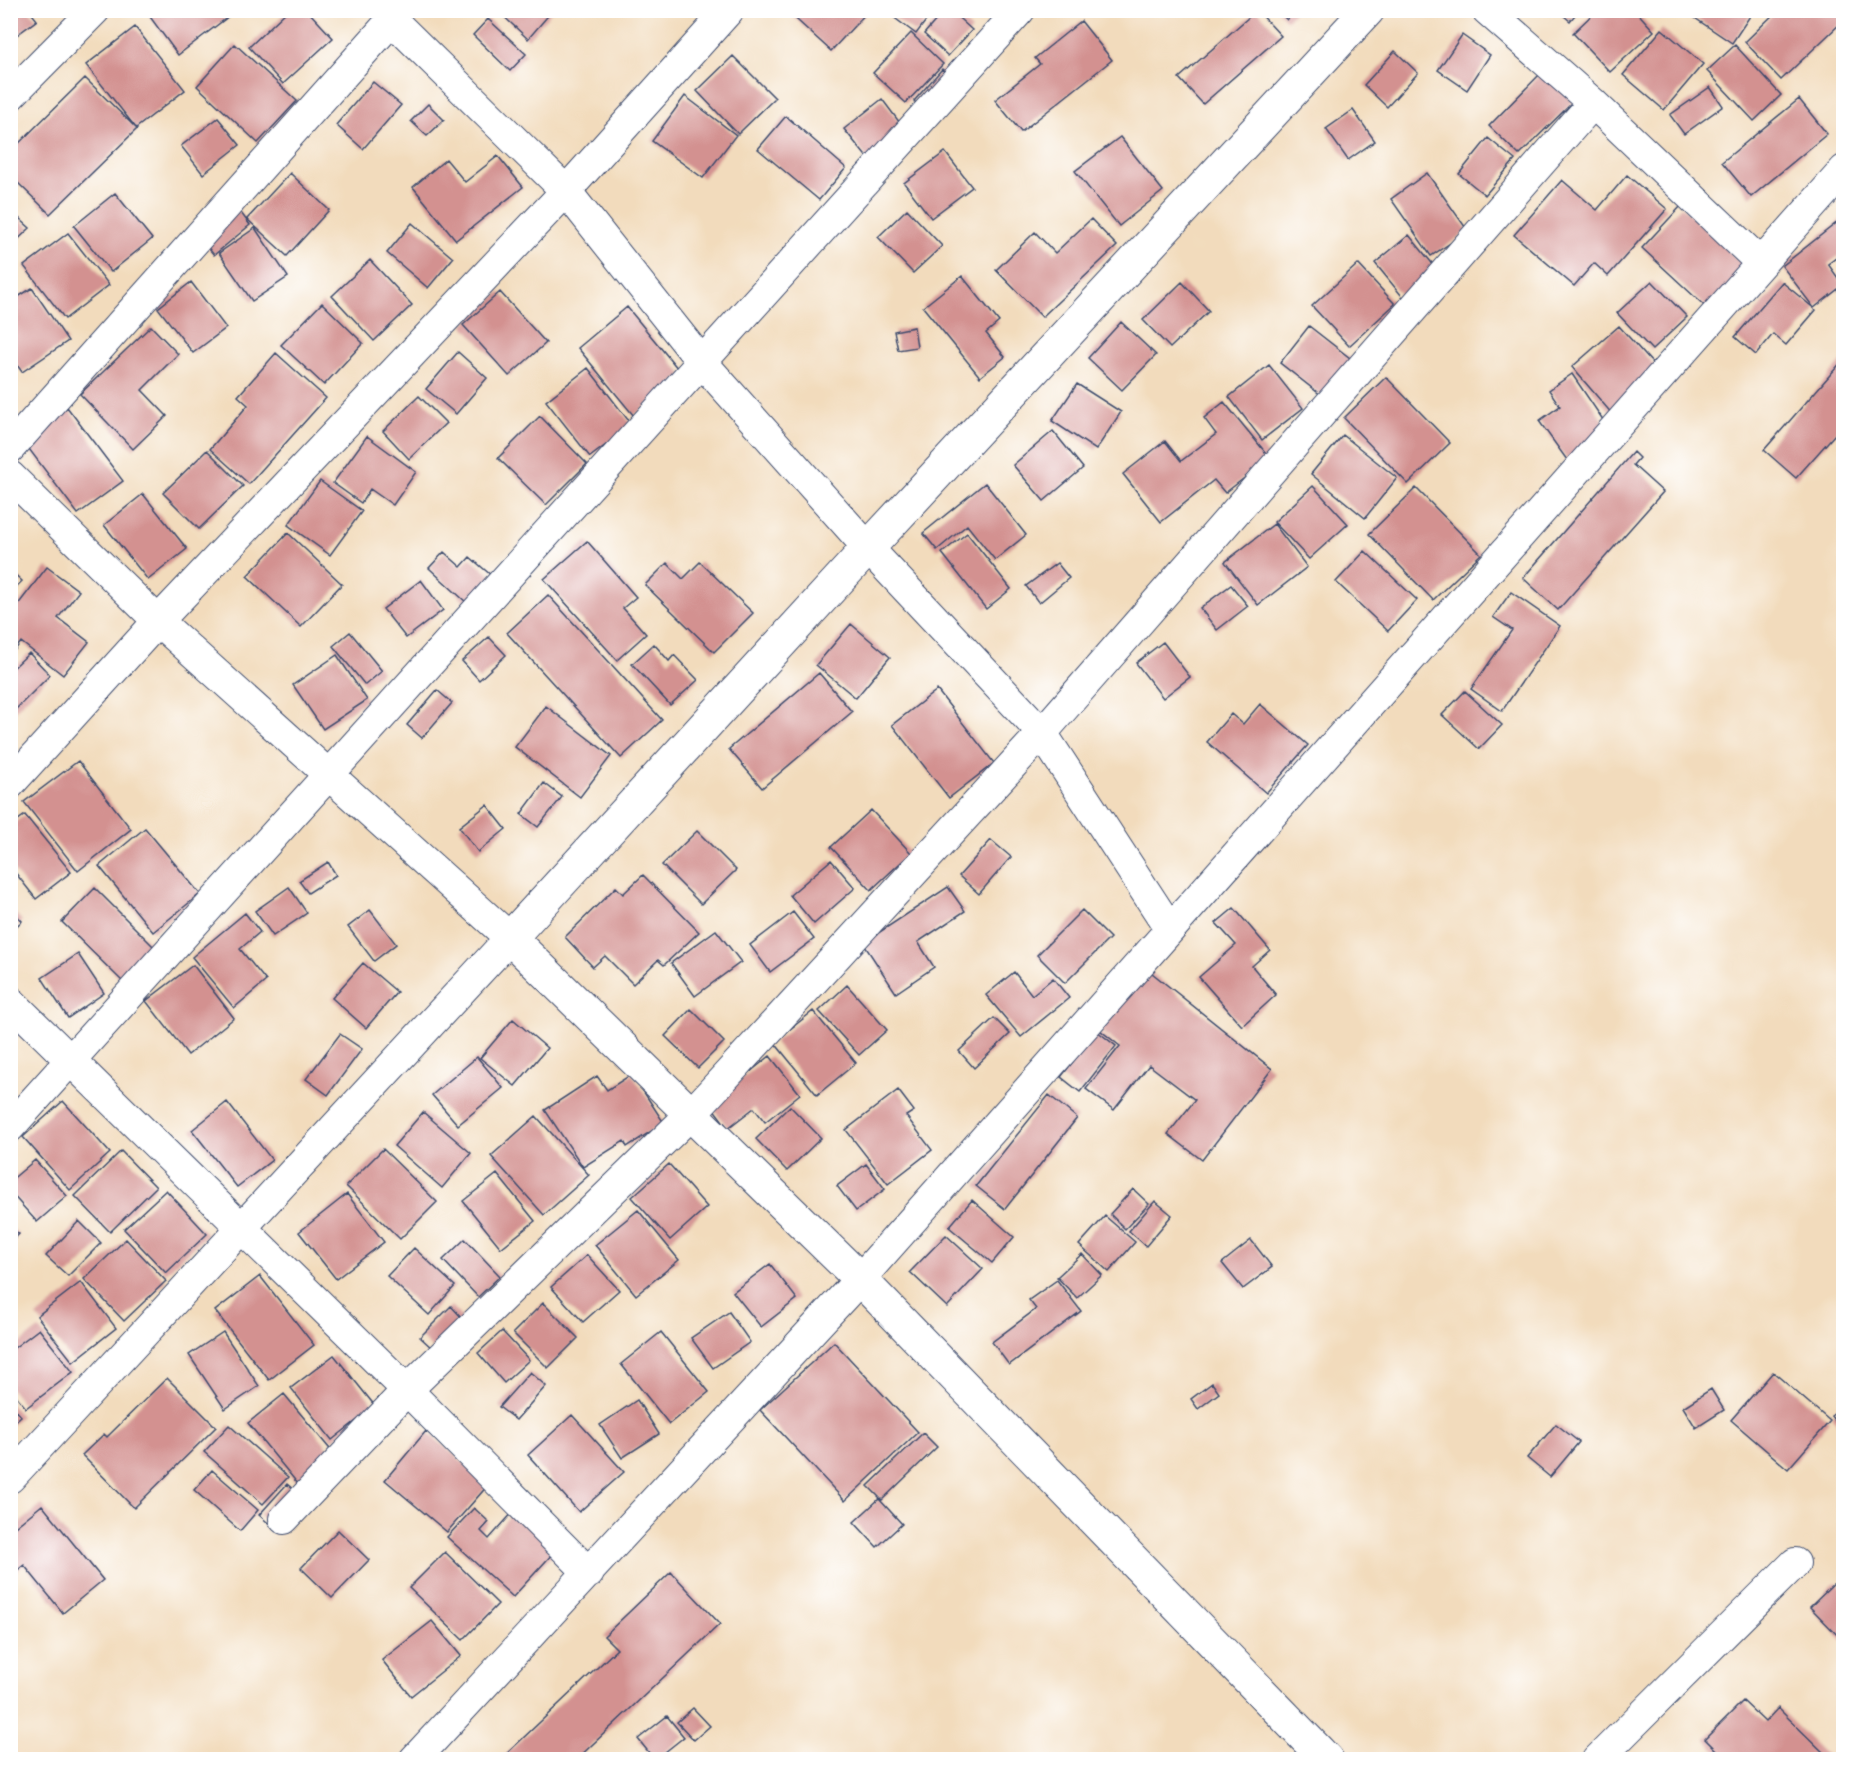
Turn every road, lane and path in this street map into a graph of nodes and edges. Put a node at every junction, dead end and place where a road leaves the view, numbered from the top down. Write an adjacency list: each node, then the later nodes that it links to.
1 (95, 10): 6 (street)
2 (729, 10): 9 (street)
3 (1020, 10): 11 (street)
4 (1368, 10): 14 (street)
5 (1487, 10): 7 (street)
6 (10, 96)
7 (1593, 103): 10 (street); 16 (street)
8 (1844, 170): 10 (street)
9 (566, 191): 11 (street); 12 (street); 15 (street)
10 (1761, 263): 19 (street)
11 (701, 362): 14 (street); 17 (street)
12 (10, 448)
13 (10, 476): 15 (street)
14 (868, 548): 16 (street); 20 (street)
15 (158, 621): 17 (street); 18 (street)
16 (1042, 733): 19 (street); 23 (street)
17 (328, 774): 20 (street); 22 (street)
18 (10, 784)
19 (1170, 929): 26 (street)
20 (510, 938): 23 (street); 25 (street)
21 (10, 1001): 22 (street)
22 (70, 1062): 24 (street); 25 (street)
23 (691, 1114): 26 (street); 27 (street)
24 (10, 1127)
25 (242, 1228): 27 (street); 28 (street)
26 (860, 1279): 31 (street); 32 (street)
27 (407, 1390): 29 (street); 31 (street)
28 (10, 1478)
29 (284, 1519)
30 (1795, 1563): 34 (street)
31 (589, 1573): 33 (street)
32 (1321, 1758)
33 (414, 1760)
34 (1597, 1760)

